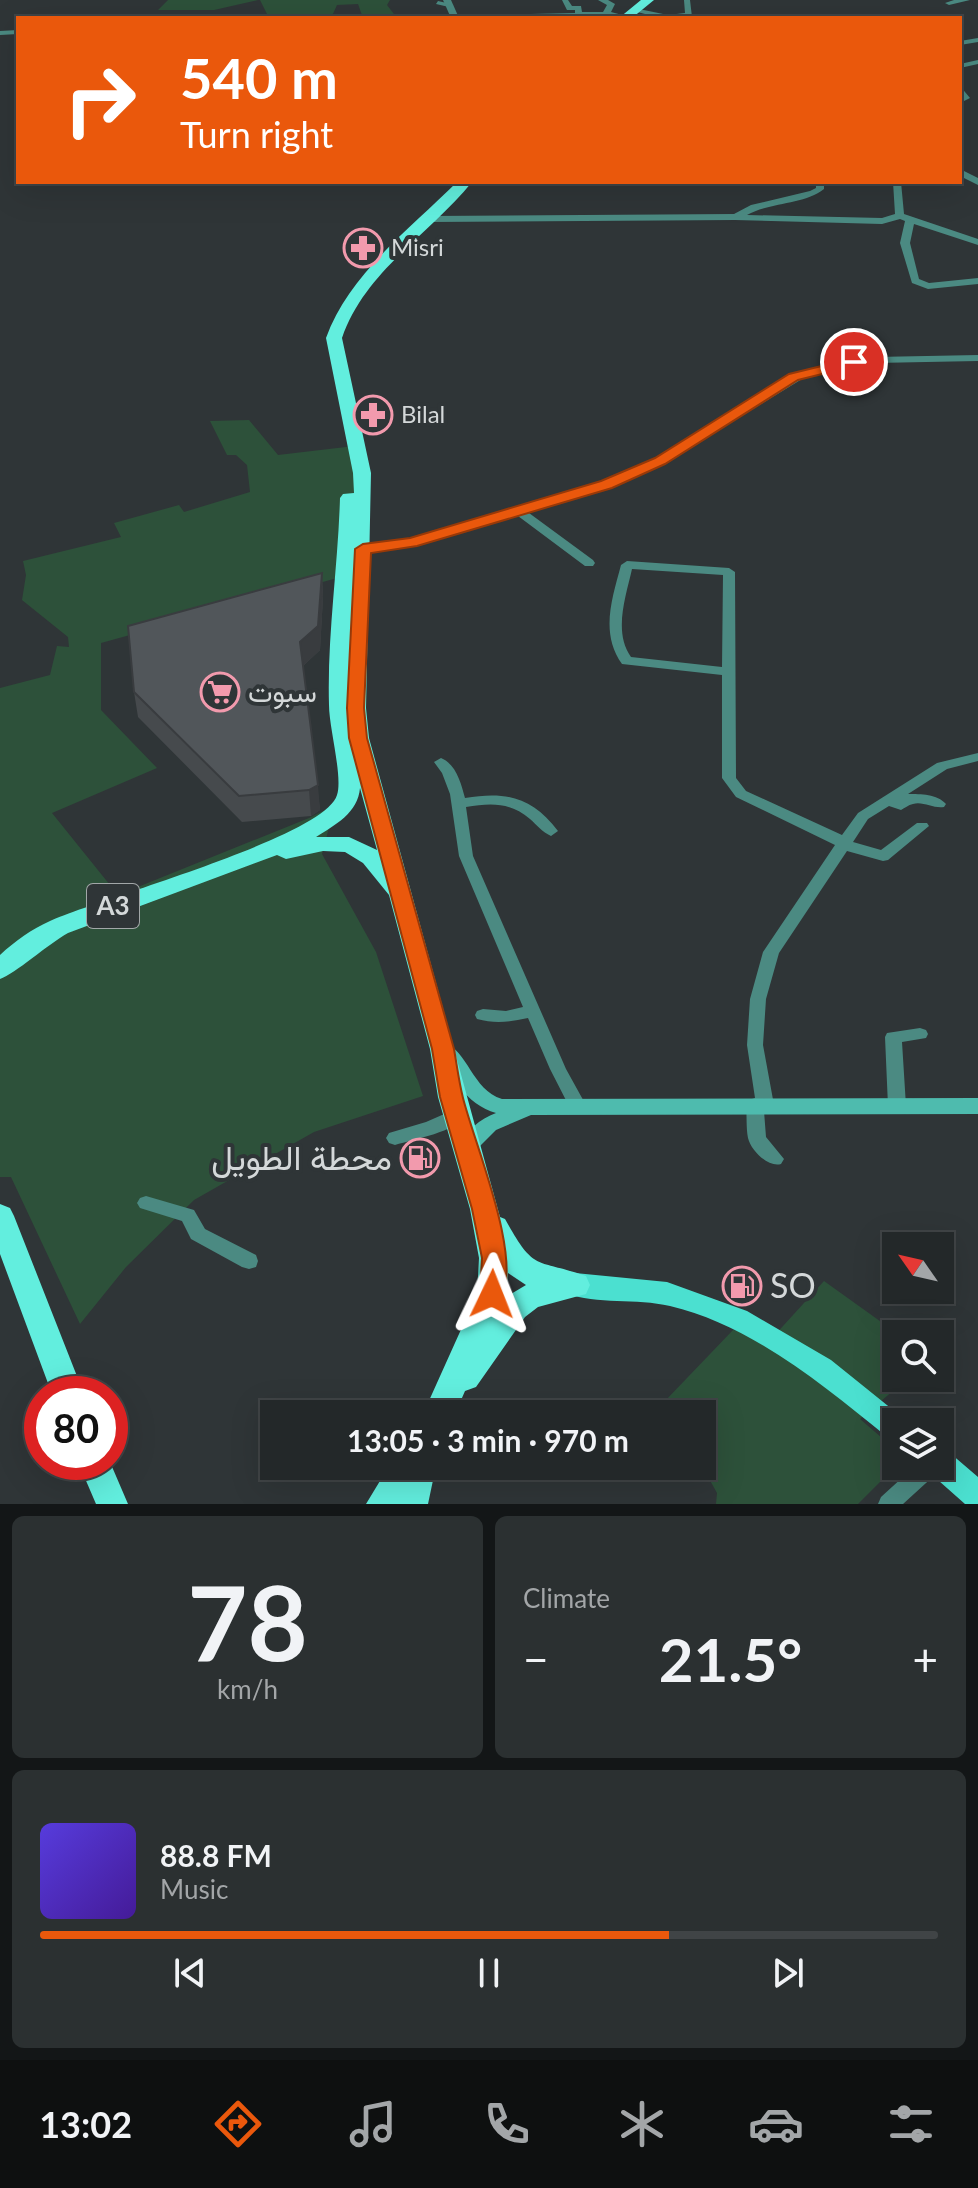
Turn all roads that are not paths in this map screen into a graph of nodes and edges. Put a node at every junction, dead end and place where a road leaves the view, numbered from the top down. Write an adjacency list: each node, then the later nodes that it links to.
1 (565, 0): 12 (street)
2 (602, 0): 8 (street)
3 (648, 0): 9 (highway)
4 (687, 0): 14 (street)
5 (967, 0): 7 (street)
6 (448, 2): 11 (street)
7 (948, 2): 10 (street)
8 (606, 14): 9 (street); 12 (street)
9 (629, 14): 13 (street)
10 (950, 15)
11 (459, 16)
12 (579, 16)
13 (656, 16)
14 (680, 16)
15 (450, 184): 37 (highway, A3)
16 (463, 184): 21 (highway)
17 (820, 184): 19 (street)
18 (897, 184): 20 (street)
19 (735, 217): 20 (street); 21 (street)
20 (905, 218): 22 (street); 23 (street)
21 (430, 219): 26 (highway)
22 (978, 242)
23 (978, 281)
24 (978, 358): 25 (street)
25 (520, 512): 26 (street); 27 (street)
26 (363, 549): 38 (highway)
27 (589, 563)
28 (729, 672): 28 (street); 36 (street)
29 (978, 757): 31 (street)
30 (441, 762): 32 (street)
31 (887, 800): 33 (street); 36 (street)
32 (459, 804): 35 (street); 40 (street)
33 (939, 804)
34 (922, 826): 36 (street)
35 (551, 831)
36 (843, 843): 44 (street)
37 (237, 862): 38 (highway); 39 (highway, A3)
38 (403, 903): 43 (highway)
39 (0, 970)
40 (534, 1010): 41 (street); 47 (street)
41 (483, 1015)
42 (920, 1034): 45 (street)
43 (443, 1049): 48 (main road); 49 (highway)
44 (760, 1105): 45 (main road); 47 (main road); 52 (street)
45 (897, 1106): 46 (main road)
46 (978, 1106)
47 (578, 1107): 48 (main road)
48 (532, 1108): 51 (main road)
49 (458, 1115): 50 (street); 51 (highway)
50 (395, 1138)
51 (467, 1146): 54 (highway)
52 (775, 1159)
53 (146, 1203): 56 (street)
54 (484, 1209): 57 (highway); 59 (highway)
55 (0, 1216): 58 (highway)
56 (249, 1261)
57 (575, 1285): 60 (highway); 61 (main road)
58 (61, 1376)
59 (446, 1400)
60 (448, 1400)
61 (882, 1416)
62 (954, 1475): 67 (main road)
63 (102, 1480): 68 (highway)
64 (398, 1480): 69 (highway)
65 (417, 1480): 70 (highway)
66 (915, 1480): 71 (street)
67 (978, 1496)
68 (112, 1504)
69 (383, 1504)
70 (412, 1504)
71 (888, 1504)

